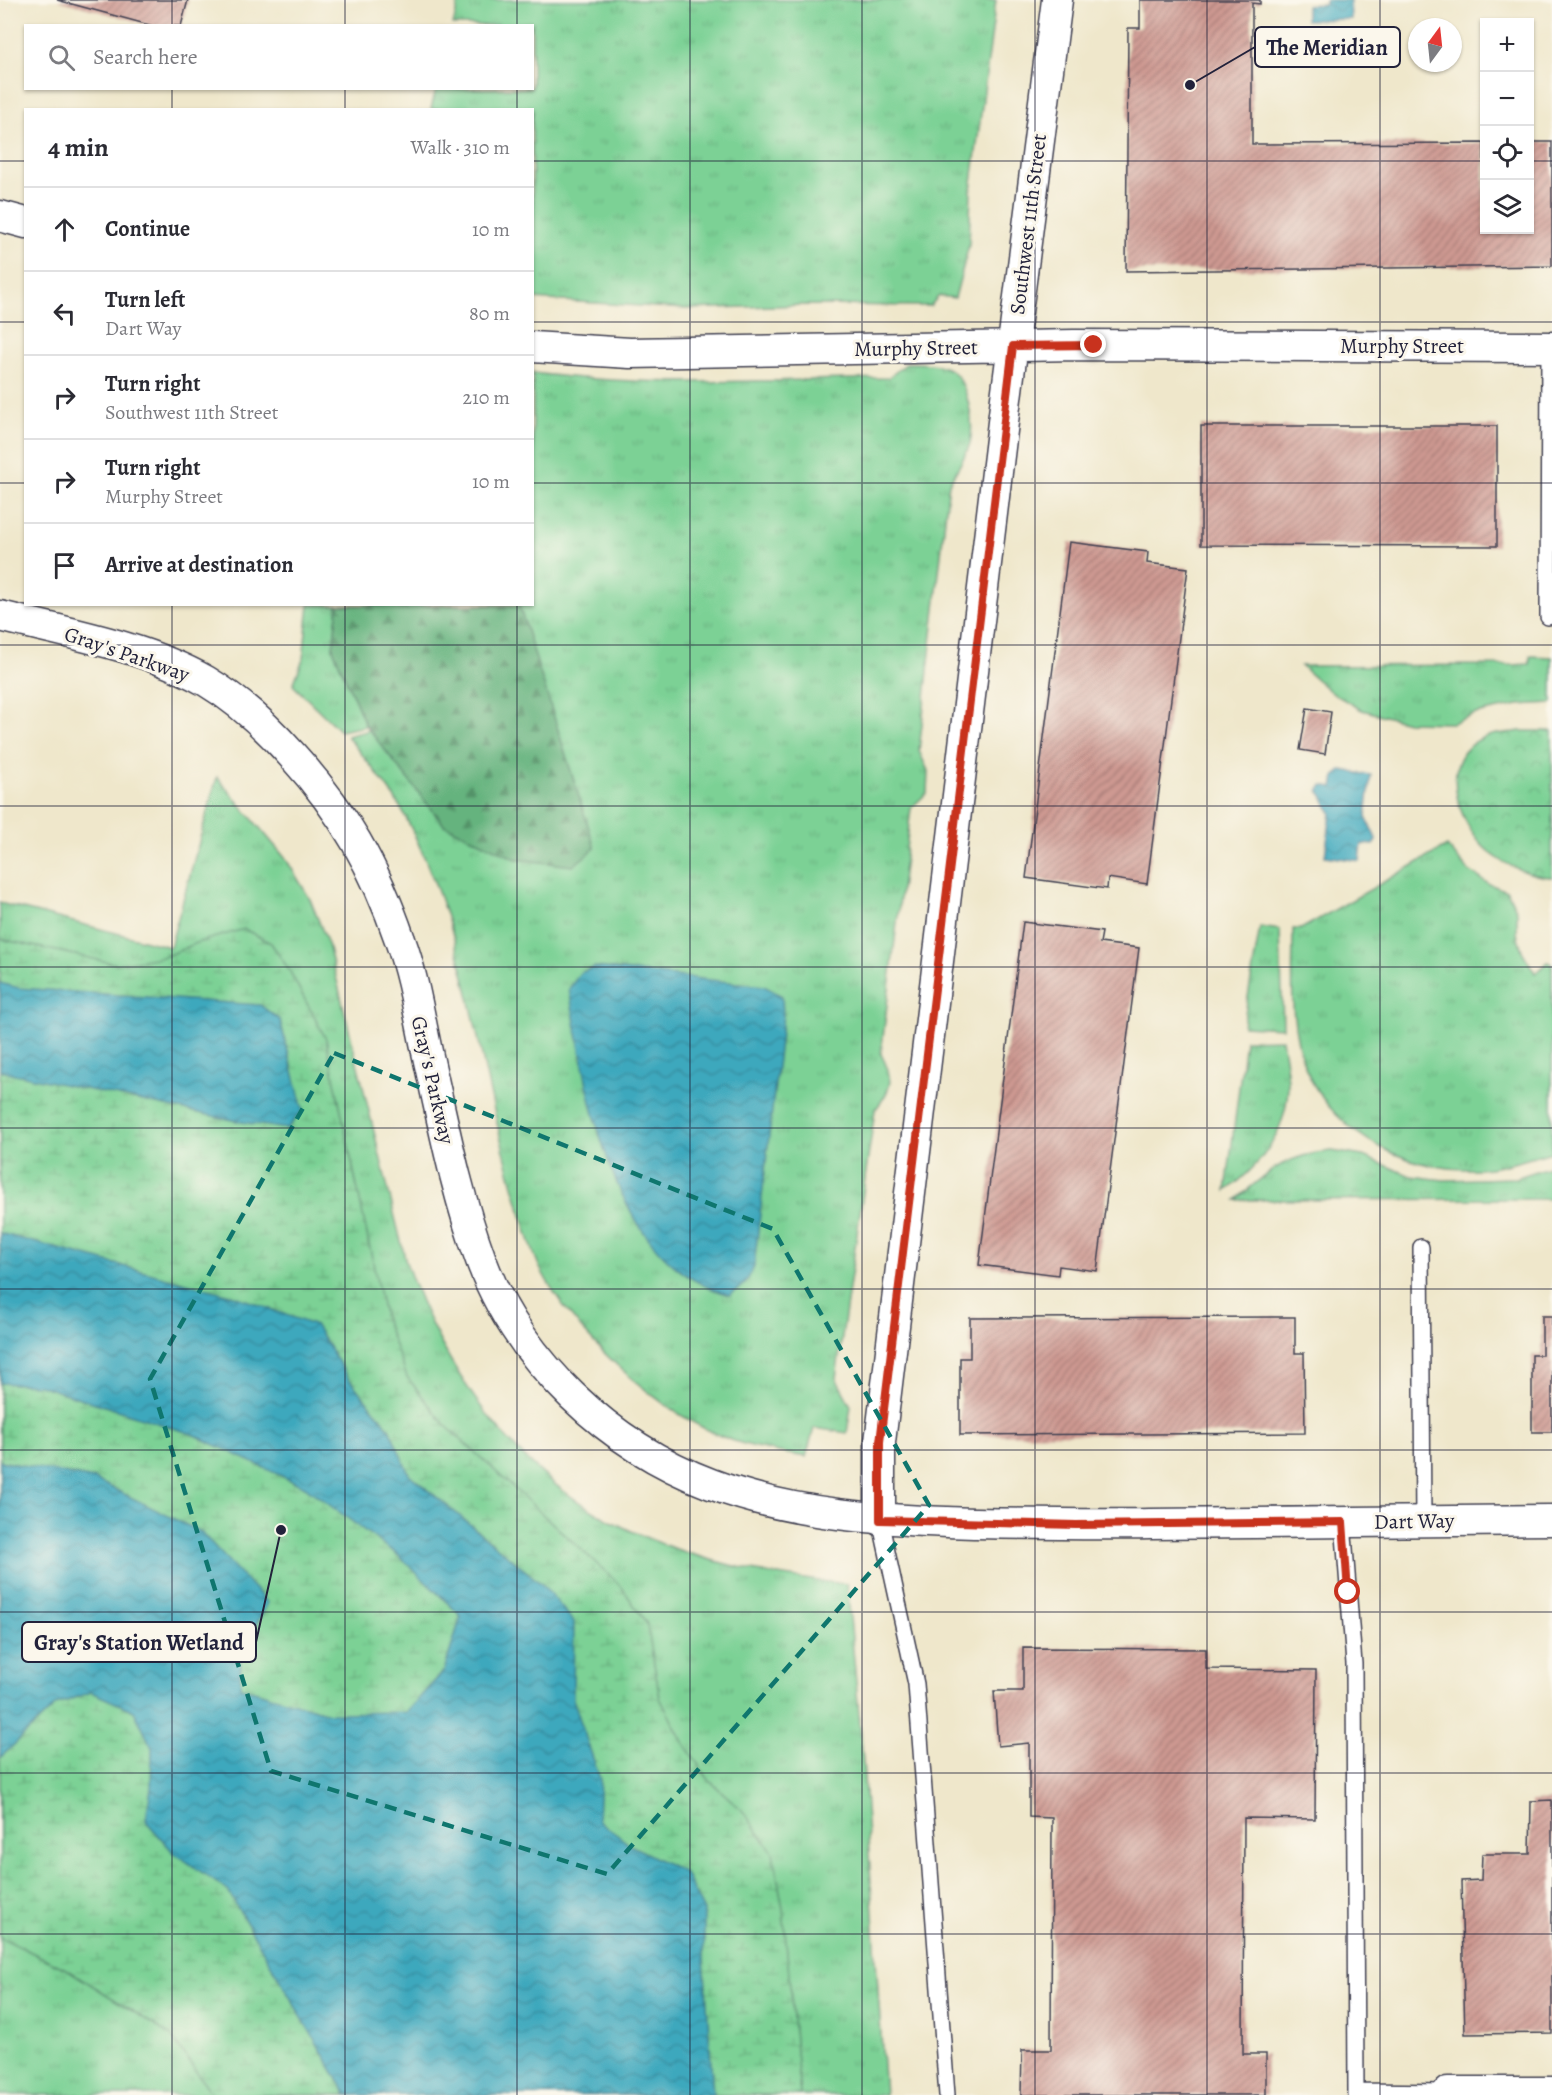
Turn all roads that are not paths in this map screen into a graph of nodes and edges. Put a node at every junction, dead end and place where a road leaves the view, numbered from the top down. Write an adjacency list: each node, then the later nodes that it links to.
1 (1057, 0): 4 (street, Southwest 11th Street)
2 (0, 216): 3 (street)
3 (24, 222)
4 (1013, 346): 5 (street, Murphy Street); 6 (street, Murphy Street); 10 (street, Southwest 11th Street)
5 (534, 347)
6 (1551, 347): 8 (lane)
7 (0, 615): 10 (street, Gray's Parkway)
8 (1548, 617)
9 (1421, 1247): 12 (lane)
10 (880, 1520): 13 (street, Dart Way); 17 (lane)
11 (1552, 1520): 12 (street, Dart Way)
12 (1423, 1521): 13 (street, Dart Way)
13 (1343, 1522): 15 (lane)
14 (1448, 2092): 15 (lane); 16 (street)
15 (1356, 2093)
16 (1537, 2093)
17 (947, 2095)

